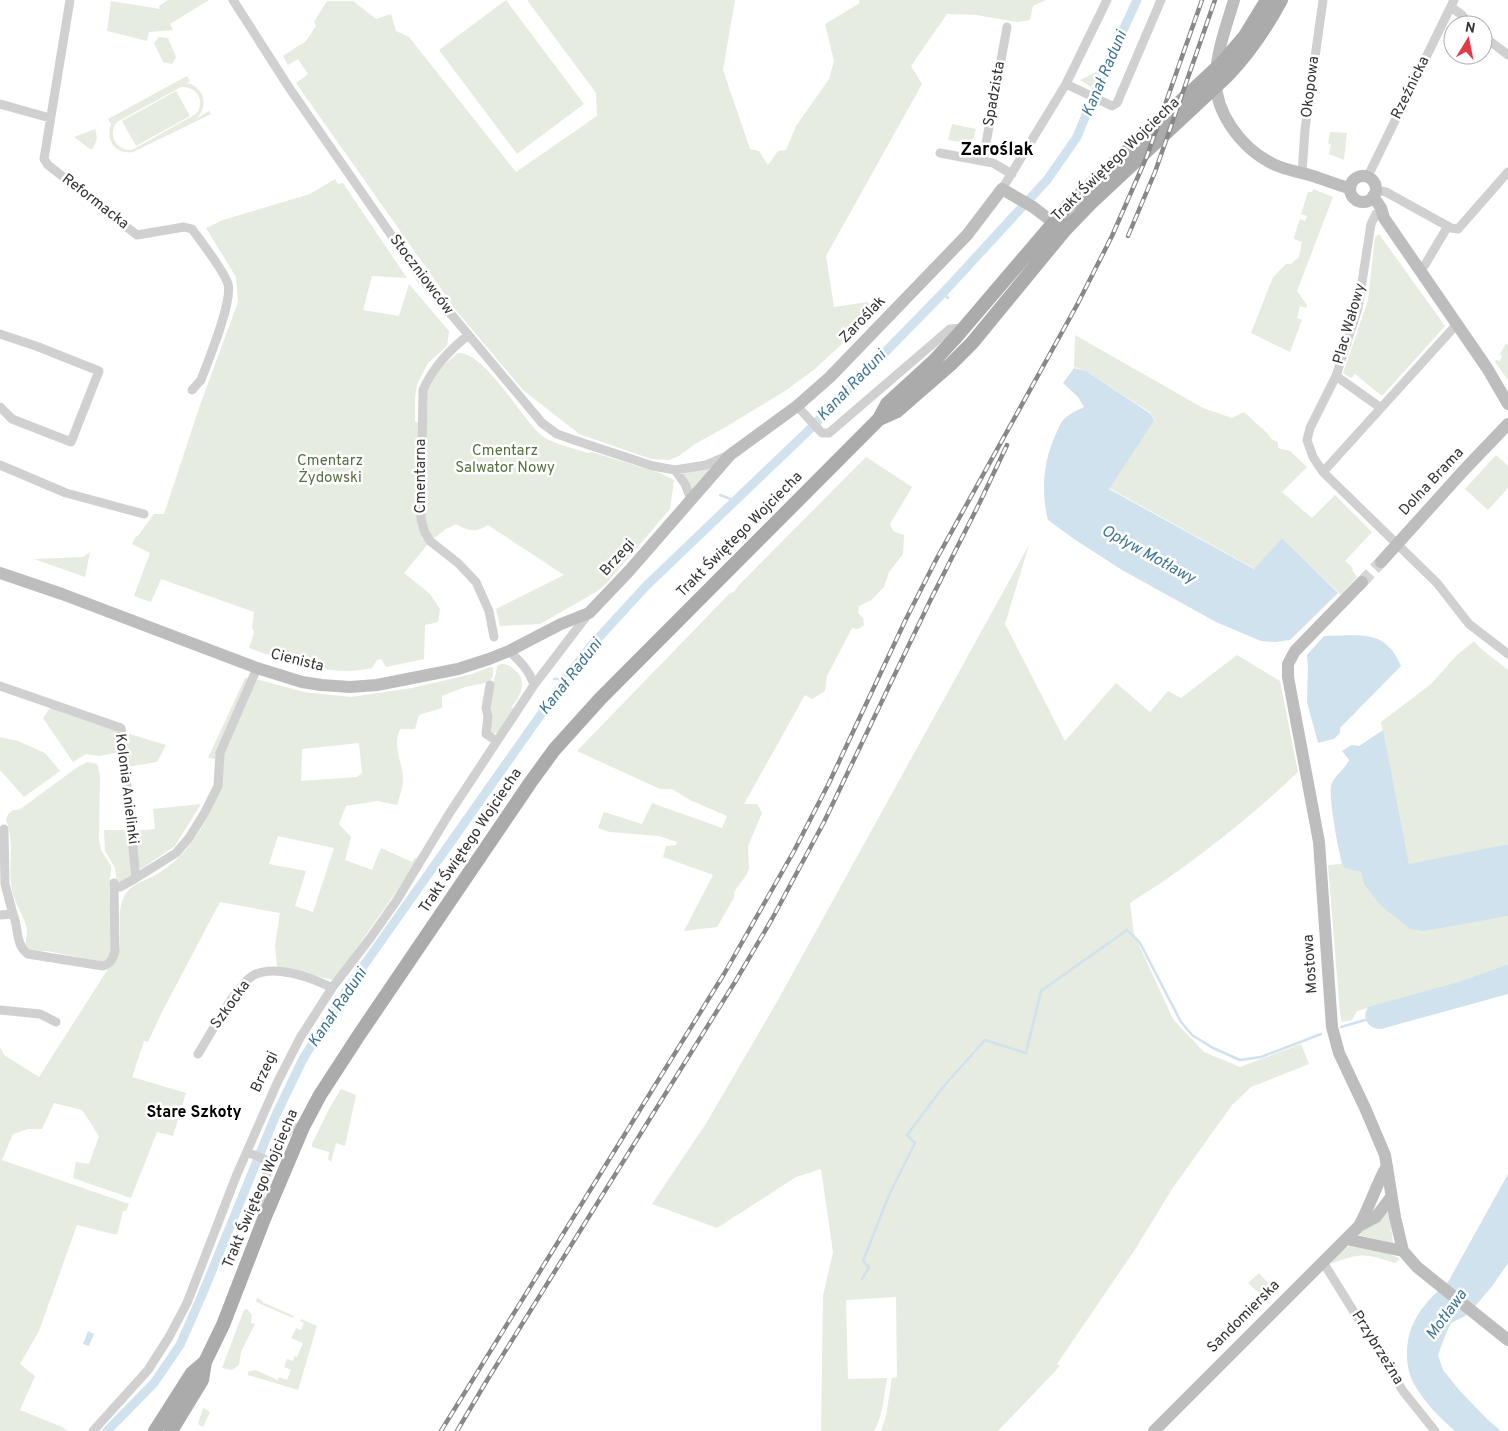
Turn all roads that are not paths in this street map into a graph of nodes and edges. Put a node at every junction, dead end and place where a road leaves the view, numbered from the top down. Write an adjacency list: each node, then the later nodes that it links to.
1 (70, 0): 16 (street, Reformacka)
2 (233, 0): 33 (street, Stoczniowców)
3 (1107, 0): 14 (street, Zaroślak)
4 (1161, 0): 14 (street)
5 (1234, 0): 21 (street)
6 (1267, 0): 28 (main road, Trakt Świętego Wojciecha)
7 (1281, 0): 28 (main road, Trakt Świętego Wojciecha)
8 (1323, 0): 21 (street, Okopowa)
9 (1452, 3): 10 (street); 22 (street, Rzeźnicka)
10 (1462, 15)
11 (1008, 27): 18 (street, Spadzista)
12 (1493, 44): 13 (street)
13 (1508, 55)
14 (1066, 84): 20 (street, Zaroślak)
15 (0, 104): 16 (street)
16 (50, 118): 35 (street, Reformacka)
17 (940, 153): 18 (street)
18 (983, 160): 20 (street)
19 (1508, 172): 27 (street)
20 (1012, 174): 24 (street, Zaroślak)
21 (1302, 174): 23 (street)
22 (1368, 176): 23 (street); 25 (street)
23 (1350, 185): 25 (street)
24 (1008, 192): 28 (street); 37 (street, Zaroślak)
25 (1372, 196): 26 (street); 27 (street)
26 (1380, 216): 29 (street); 34 (street, Plac Wałowy)
27 (1448, 226): 29 (street)
28 (1058, 227): 31 (main road, Trakt Świętego Wojciecha); 40 (main road, Trakt Świętego Wojciecha)
29 (1420, 273): 30 (street)
30 (1457, 324): 36 (street); 39 (street)
31 (964, 328): 37 (street, Trakt Świętego Wojciecha); 40 (main road, Trakt Świętego Wojciecha)
32 (0, 334): 38 (street)
33 (468, 335): 44 (street, Stoczniowców); 53 (street, Cmentarna)
34 (1336, 376): 39 (street, Plac Wałowy); 45 (street, Plac Wałowy)
35 (192, 390)
36 (1508, 404)
37 (797, 406): 42 (street, Zaroślak)
38 (0, 407)
39 (1381, 408): 45 (street)
40 (879, 419): 69 (main road, Trakt Świętego Wojciecha)
41 (1508, 424): 48 (street, Dolna Brama)
42 (730, 455): 44 (street, Stoczniowców); 46 (street, Brzegi)
43 (0, 465): 47 (street)
44 (675, 470): 46 (street)
45 (1323, 472): 48 (street, Plac Wałowy)
46 (691, 499): 52 (street, Brzegi)
47 (144, 514)
48 (1397, 545): 49 (street, Dolna Brama); 55 (street, Plac Wałowy)
49 (1381, 562)
50 (0, 573): 56 (street, Cienista)
51 (1362, 582): 72 (street, Mostowa)
52 (589, 613): 54 (street, Cienista); 58 (street, Brzegi)
53 (494, 637)
54 (509, 651): 56 (street, Cienista); 58 (street)
55 (1508, 654)
56 (257, 668): 62 (street)
57 (490, 685): 60 (street)
58 (534, 685): 60 (street, Brzegi)
59 (0, 686): 62 (street, Kolonia Anielinki)
60 (497, 741): 65 (street, Brzegi)
61 (4, 829): 63 (street)
62 (136, 878): 63 (street)
63 (13, 914): 64 (street)
64 (0, 915)
65 (332, 988): 68 (street, Szkocka); 70 (street, Brzegi)
66 (0, 1010): 67 (street)
67 (56, 1022)
68 (198, 1054)
69 (303, 1126): 71 (street); 74 (main road, Trakt Świętego Wojciecha)
70 (249, 1153): 71 (street); 82 (street, Brzegi)
71 (267, 1161): 74 (street)
72 (1387, 1166): 73 (street, Mostowa); 75 (street, Sandomierska)
73 (1391, 1197): 75 (street, Sandomierska); 77 (street, Mostowa)
74 (264, 1219): 80 (main road, Trakt Świętego Wojciecha)
75 (1359, 1226): 76 (street, Sandomierska)
76 (1346, 1238): 77 (street); 78 (street, Sandomierska)
77 (1403, 1252): 79 (street)
78 (1323, 1262): 81 (street, Sandomierska); 85 (street, Przybrzeżna)
79 (1508, 1340)
80 (205, 1362): 83 (main road, Trakt Świętego Wojciecha); 84 (main road, Trakt Świętego Wojciecha)
81 (1155, 1430)
82 (93, 1431)
83 (155, 1431)
84 (172, 1431)
85 (1435, 1431)

